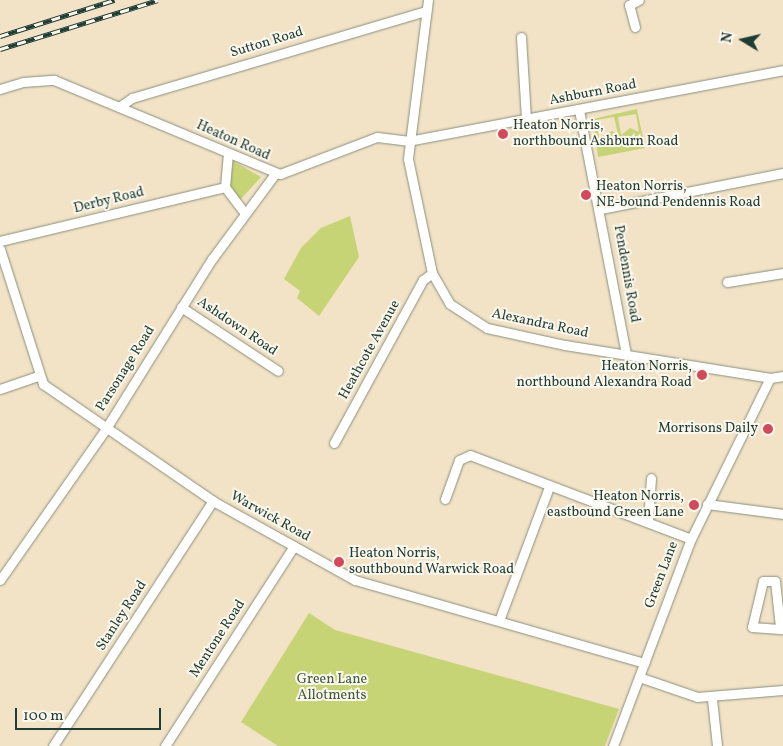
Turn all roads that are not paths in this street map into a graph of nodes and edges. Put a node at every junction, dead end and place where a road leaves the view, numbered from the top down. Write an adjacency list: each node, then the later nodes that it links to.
1 (428, 0): 3 (street)
2 (639, 0): 4 (street)
3 (426, 11): 8 (street, Sutton Road); 11 (street)
4 (635, 27)
5 (520, 37): 10 (street)
6 (783, 70): 9 (street, Ashburn Road)
7 (0, 89): 8 (street, Heaton Road)
8 (119, 108): 12 (street, Heaton Road)
9 (579, 110): 10 (street, Ashburn Road); 16 (street, Pendennis Road)
10 (526, 120): 11 (street, Ashburn Road)
11 (408, 140): 14 (street, Heaton Road); 20 (street, Alexandra Road)
12 (228, 153): 14 (street, Heaton Road); 15 (street)
13 (783, 173): 16 (street)
14 (275, 174): 17 (street, Parsonage Road)
15 (225, 187): 17 (street); 18 (street, Derby Road)
16 (601, 209): 24 (street, Pendennis Road)
17 (244, 212): 23 (street, Parsonage Road)
18 (0, 241)
19 (0, 250): 26 (street, Warwick Road)
20 (432, 273): 24 (street, Alexandra Road); 31 (street, Heathcote Avenue)
21 (783, 273): 22 (street)
22 (726, 282)
23 (181, 307): 25 (street, Ashdown Road); 30 (street, Parsonage Road)
24 (626, 355): 28 (street, Alexandra Road)
25 (278, 371)
26 (38, 376): 29 (street); 30 (street, Warwick Road)
27 (783, 376): 28 (street)
28 (770, 378): 36 (street, Green Lane)
29 (0, 389)
30 (105, 430): 35 (street, Warwick Road); 41 (street, Parsonage Road)
31 (334, 443)
32 (651, 478): 38 (street)
33 (549, 487): 34 (street); 38 (street); 42 (street)
34 (445, 499)
35 (213, 501): 40 (street, Warwick Road); 48 (street, Stanley Road)
36 (706, 504): 37 (street); 39 (street, Green Lane)
37 (783, 514)
38 (648, 521): 39 (street)
39 (691, 539): 44 (street, Green Lane)
40 (294, 546): 42 (street, Warwick Road); 49 (street, Mentone Road)
41 (0, 580)
42 (500, 618): 44 (street, Warwick Road)
43 (782, 628): 43 (street)
44 (644, 663): 45 (street, Green Lane)
45 (639, 677): 47 (street); 50 (street, Green Lane)
46 (783, 690): 47 (street)
47 (712, 699): 51 (street)
48 (53, 746)
49 (165, 746)
50 (613, 746)
51 (717, 746)

